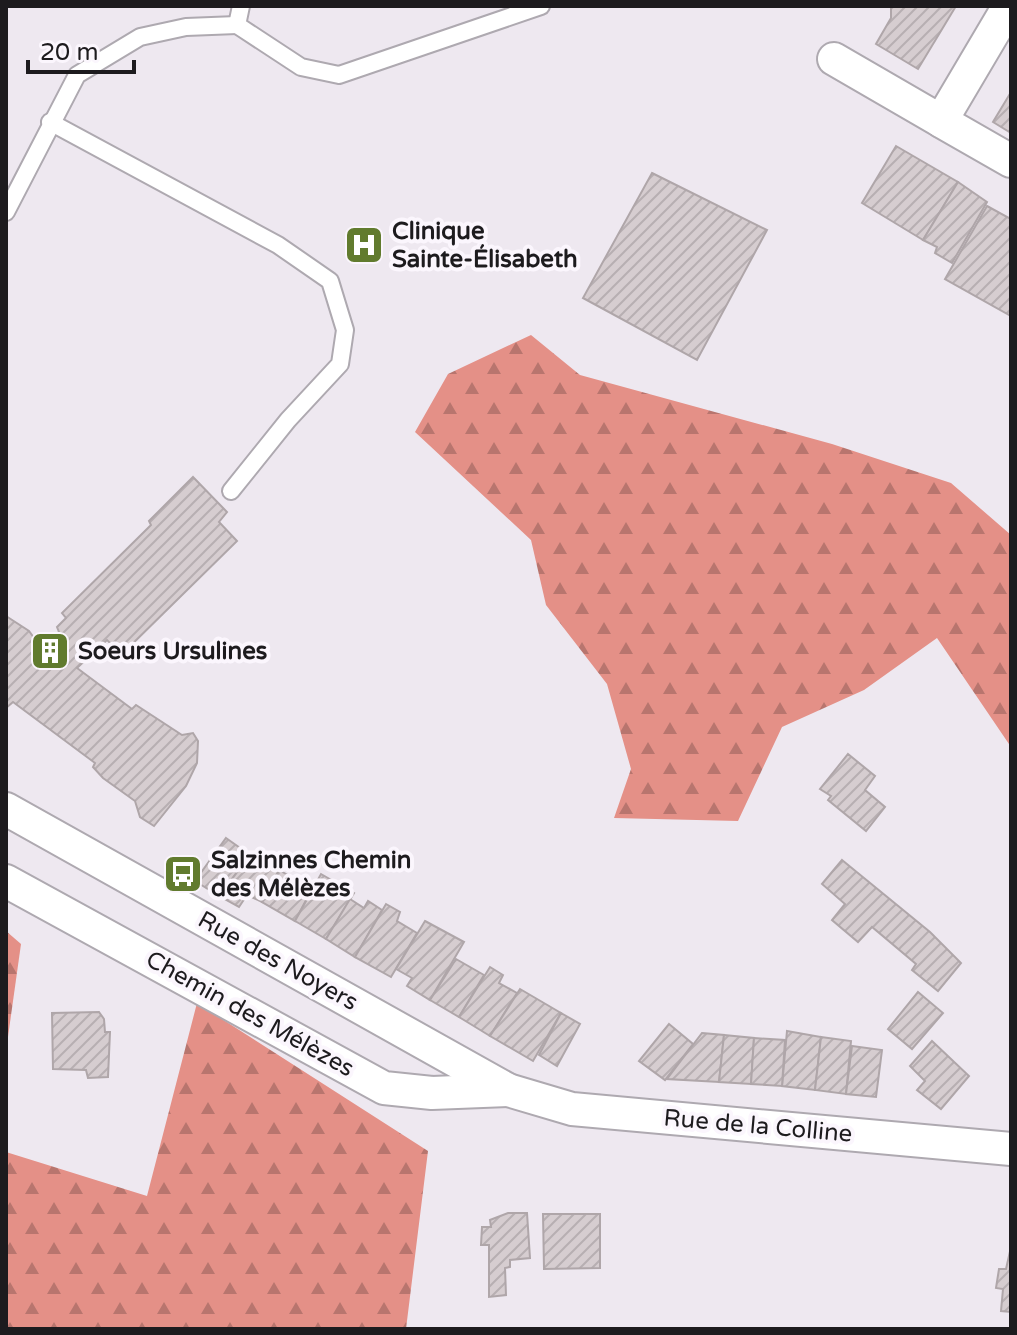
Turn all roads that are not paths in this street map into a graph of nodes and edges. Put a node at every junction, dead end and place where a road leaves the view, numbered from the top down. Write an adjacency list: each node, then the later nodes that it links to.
1 (241, 6): 4 (lane)
2 (541, 6): 4 (lane)
3 (1009, 6): 6 (street)
4 (237, 25): 7 (lane)
5 (834, 59): 6 (street)
6 (941, 121): 8 (street)
7 (50, 122): 9 (lane); 10 (lane)
8 (1011, 161)
9 (6, 212)
10 (231, 491)
11 (6, 809): 13 (street, Rue des Noyers)
12 (6, 881): 13 (street, Chemin des Mélèzes)
13 (508, 1090): 14 (street, Rue de la Colline)
14 (1011, 1149)

